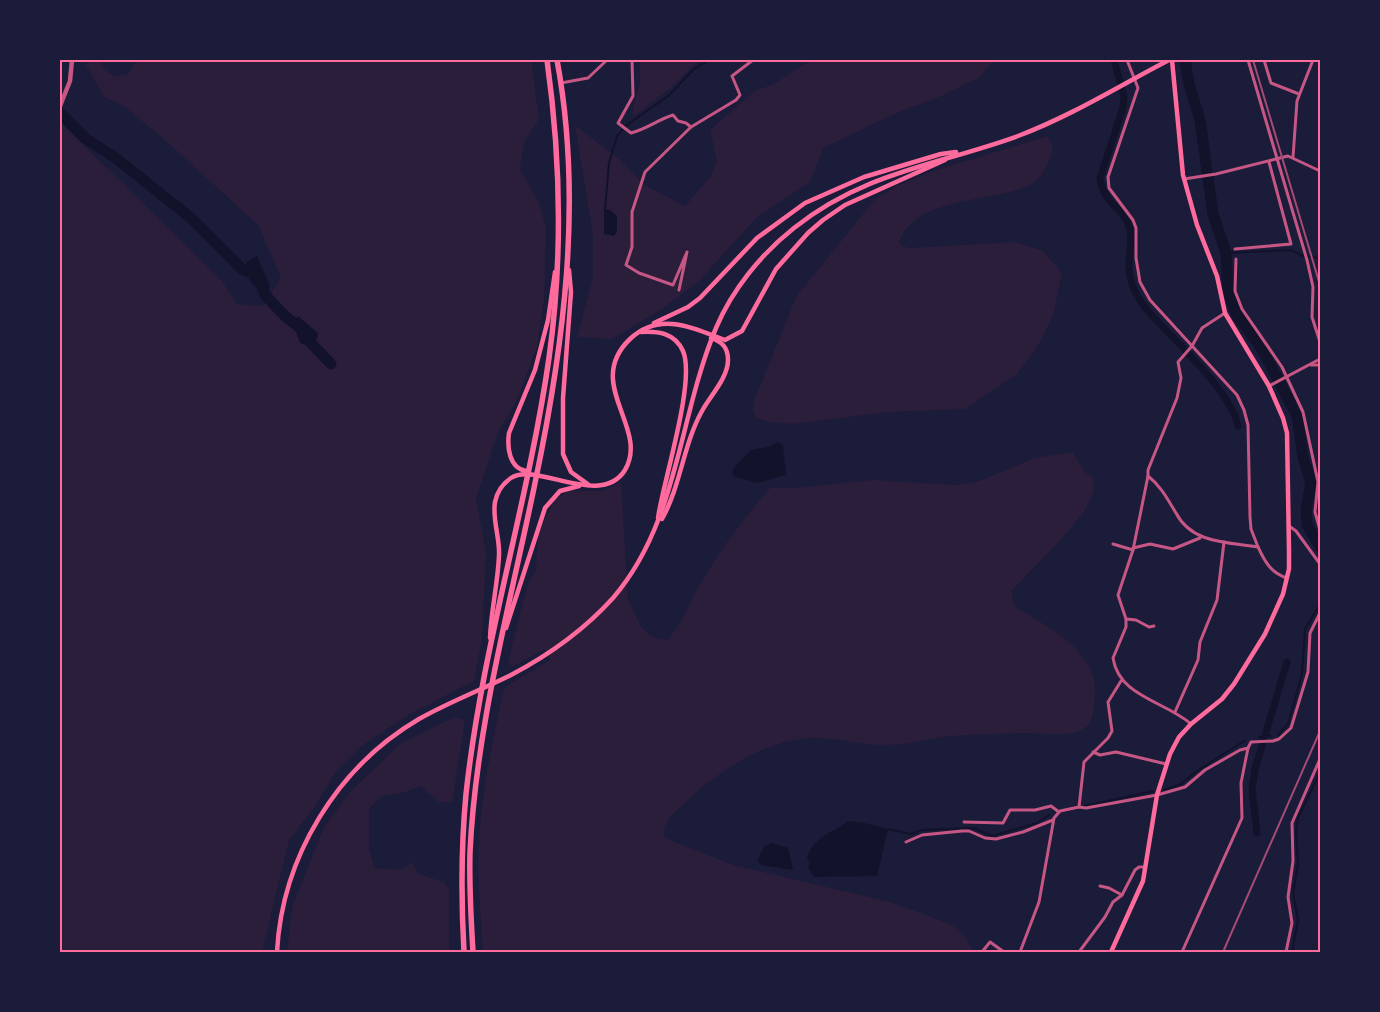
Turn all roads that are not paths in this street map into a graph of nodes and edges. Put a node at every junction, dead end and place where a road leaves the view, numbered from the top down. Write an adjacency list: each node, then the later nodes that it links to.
1 (72, 60): 14 (street)
2 (547, 60): 24 (highway)
3 (557, 60): 12 (highway)
4 (607, 60): 12 (street)
5 (632, 60): 15 (street)
6 (753, 60): 15 (street)
7 (1127, 60): 33 (street)
8 (1170, 60): 16 (main road); 22 (main road)
9 (1248, 60): 19 (street)
10 (1264, 60): 13 (street)
11 (1313, 60): 13 (street)
12 (561, 83): 25 (highway)
13 (1299, 94): 18 (street)
14 (60, 106)
15 (692, 127): 27 (street)
16 (968, 151): 17 (main road); 29 (main road)
17 (952, 156): 31 (main road); 43 (main road)
18 (1293, 157): 19 (street); 21 (street)
19 (1276, 160): 20 (street); 32 (street)
20 (1269, 162): 22 (street); 23 (street)
21 (1320, 171)
22 (1184, 179): 28 (main road)
23 (1235, 249)
24 (559, 252): 39 (main road); 56 (highway)
25 (568, 253): 41 (main road); 55 (highway)
26 (1236, 259): 37 (street)
27 (679, 290)
28 (1225, 313): 33 (street); 38 (main road)
29 (649, 327): 30 (main road); 31 (main road)
30 (639, 332): 41 (main road); 43 (main road)
31 (724, 341): 43 (main road)
32 (1320, 342)
33 (1192, 346): 40 (street); 48 (street)
34 (1320, 359): 36 (street)
35 (1320, 365): 36 (street)
36 (1310, 366): 37 (street)
37 (1288, 377): 38 (street); 44 (street)
38 (1271, 385): 42 (main road)
39 (521, 472): 41 (main road); 56 (main road)
40 (1148, 476): 45 (street); 49 (street)
41 (590, 485): 55 (main road)
42 (1289, 526): 50 (street); 51 (main road)
43 (656, 529): 73 (main road)
44 (1320, 530)
45 (1200, 538): 46 (street); 49 (street)
46 (1224, 542): 48 (street); 58 (street)
47 (1113, 544): 49 (street)
48 (1258, 547): 51 (street)
49 (1133, 549): 53 (street)
50 (1320, 564)
51 (1287, 578): 59 (main road)
52 (1320, 614): 60 (street)
53 (1126, 619): 54 (street); 57 (street)
54 (1154, 626)
55 (501, 640): 75 (highway)
56 (490, 649): 74 (highway)
57 (1121, 681): 58 (street); 61 (street)
58 (1176, 712): 59 (street)
59 (1191, 724): 63 (main road)
60 (1248, 748): 64 (street); 81 (street)
61 (1093, 752): 63 (street); 65 (street)
62 (1320, 759): 82 (street)
63 (1166, 764): 64 (main road)
64 (1157, 795): 65 (street); 70 (main road)
65 (1079, 807): 66 (street)
66 (1059, 812): 67 (street); 68 (street)
67 (1053, 820): 69 (street); 78 (street)
68 (964, 822)
69 (906, 842)
70 (1145, 867): 72 (street); 80 (main road)
71 (1100, 886): 72 (street)
72 (1122, 895): 79 (street)
73 (278, 952)
74 (464, 952)
75 (473, 952)
76 (982, 952): 77 (street)
77 (1004, 952)
78 (1020, 952)
79 (1079, 952)
80 (1111, 952)
81 (1182, 952)
82 (1286, 952)

